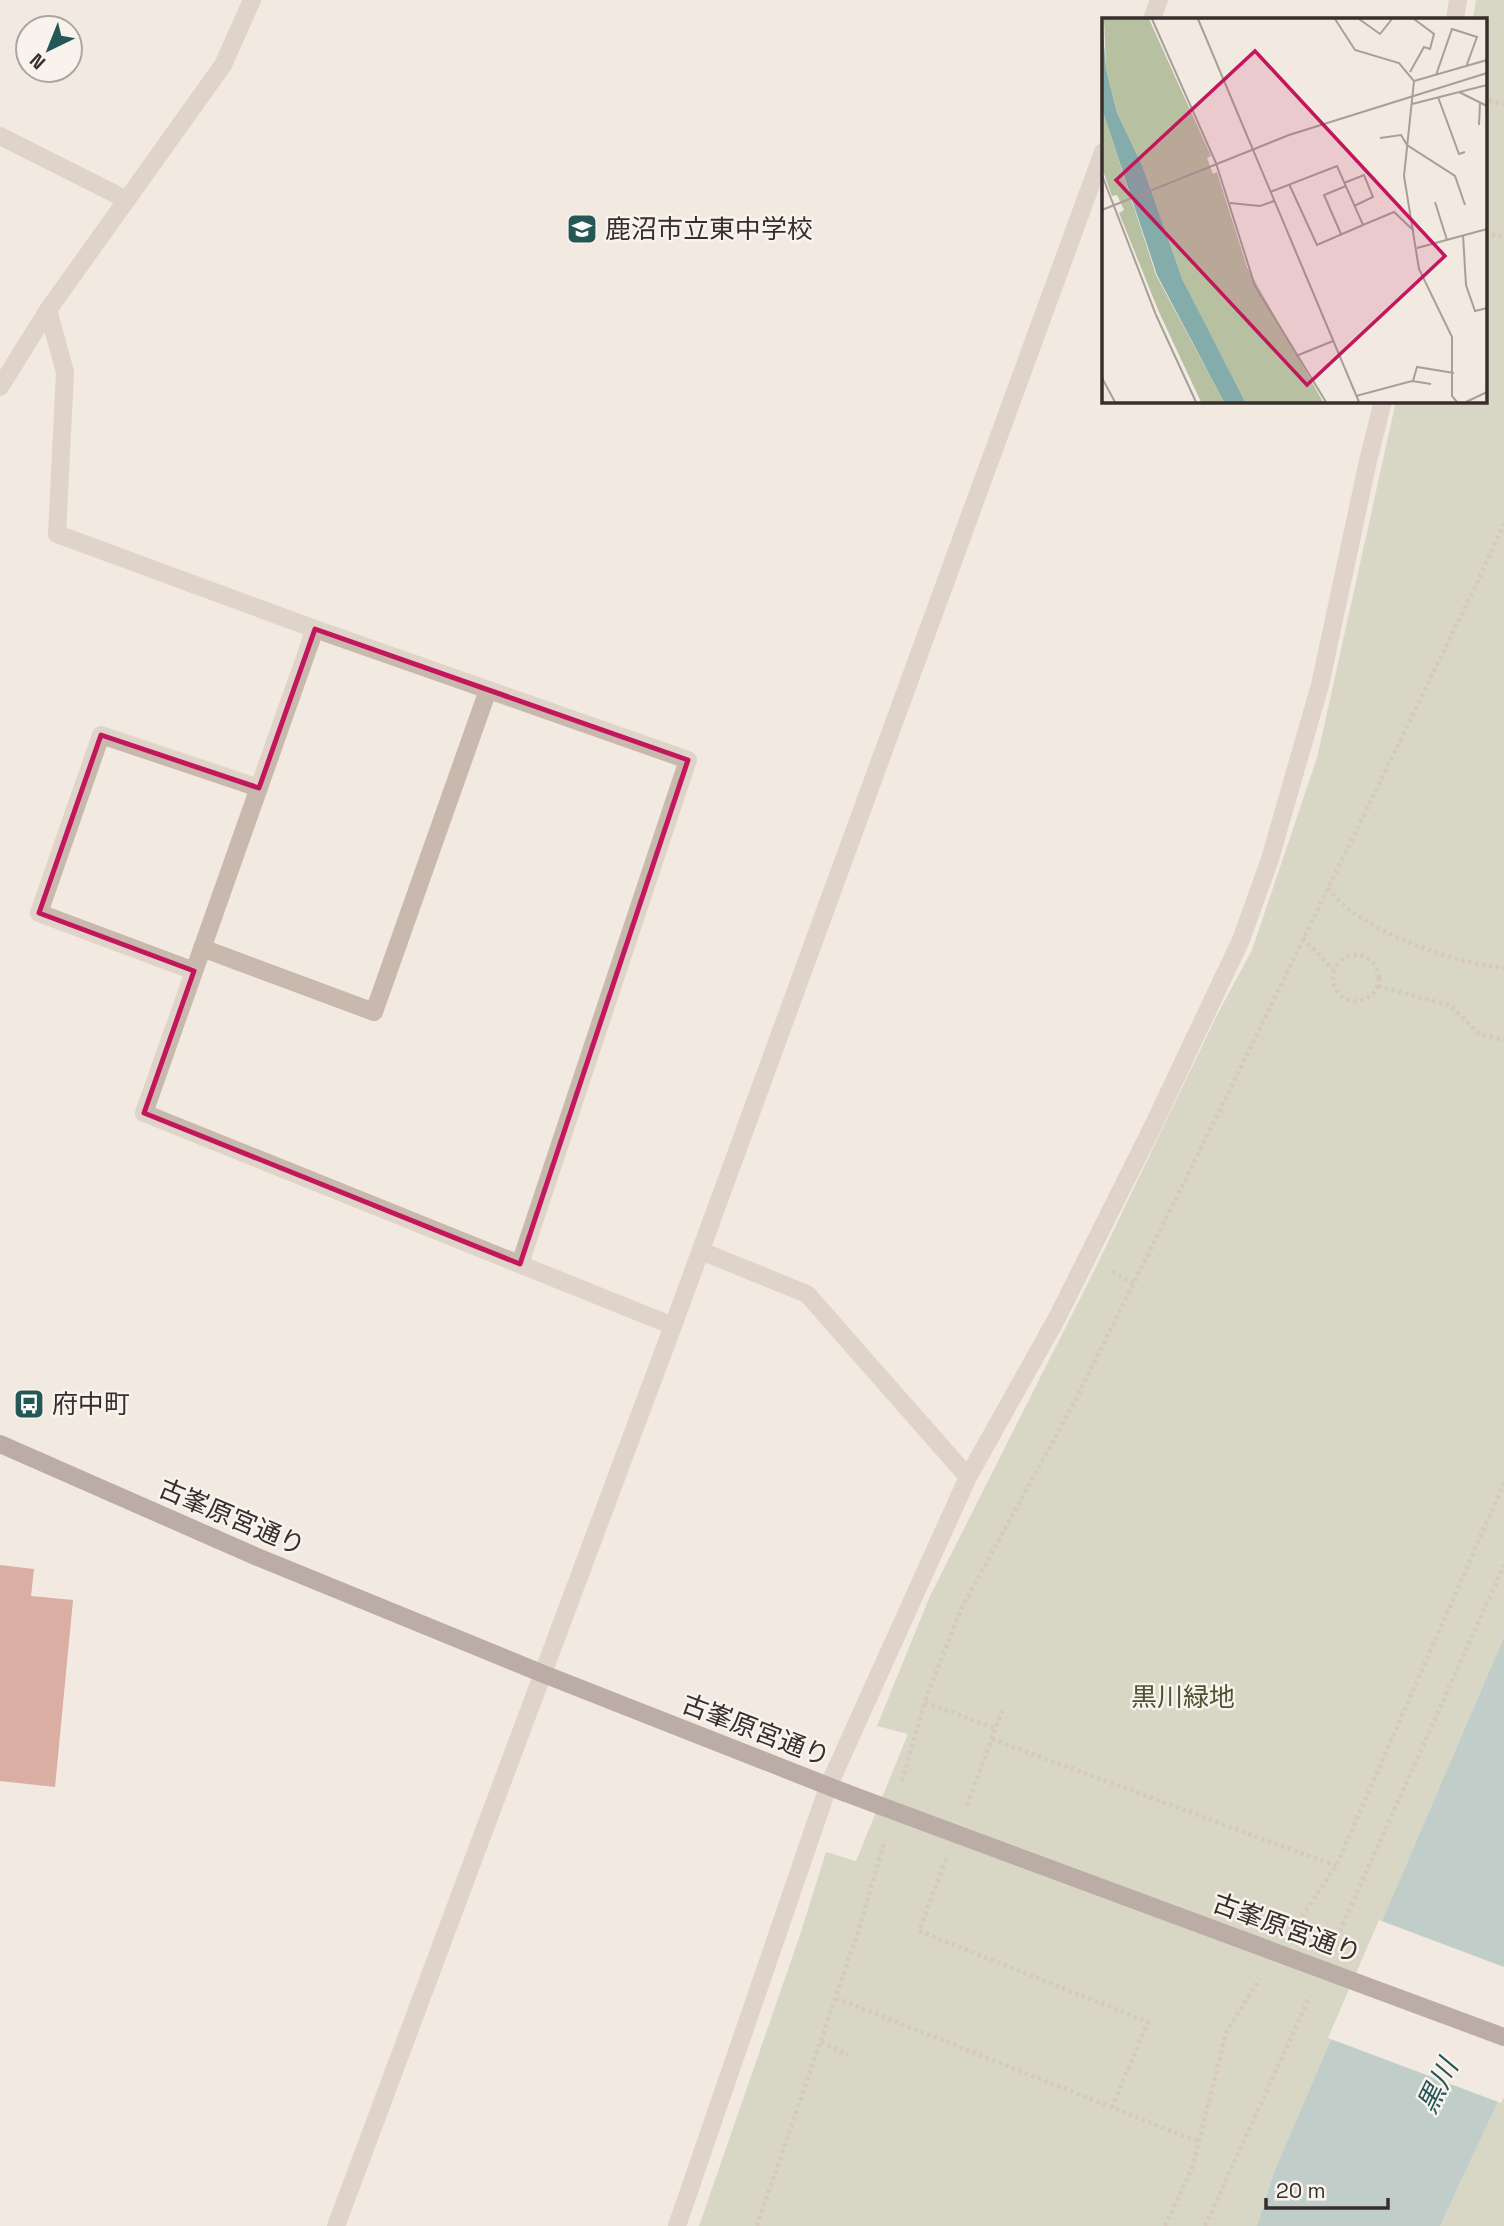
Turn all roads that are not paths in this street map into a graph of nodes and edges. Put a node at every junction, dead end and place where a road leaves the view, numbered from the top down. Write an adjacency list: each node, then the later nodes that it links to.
1 (253, 0): 8 (street)
2 (1159, 0): 4 (street)
3 (1458, 0): 5 (street)
4 (1152, 18)
5 (1455, 18)
6 (0, 136): 8 (street)
7 (1102, 155): 17 (street)
8 (127, 200): 9 (street)
9 (48, 310): 10 (street); 12 (street)
10 (0, 387)
11 (1383, 402): 21 (street)
12 (315, 629): 13 (street); 14 (street)
13 (488, 690): 15 (street); 18 (street)
14 (259, 788): 15 (street); 16 (street)
15 (202, 948): 16 (street)
16 (194, 971): 18 (street)
17 (701, 1251): 19 (street); 21 (street)
18 (520, 1264): 19 (street)
19 (673, 1326): 22 (street)
20 (0, 1444): 22 (main road, 古峯原宮通り)
21 (968, 1477): 23 (street)
22 (541, 1673): 23 (main road, 古峯原宮通り); 25 (street)
23 (828, 1787): 24 (main road, 古峯原宮通り, bridge); 26 (street)
24 (1504, 2037)
25 (336, 2226)
26 (677, 2226)

